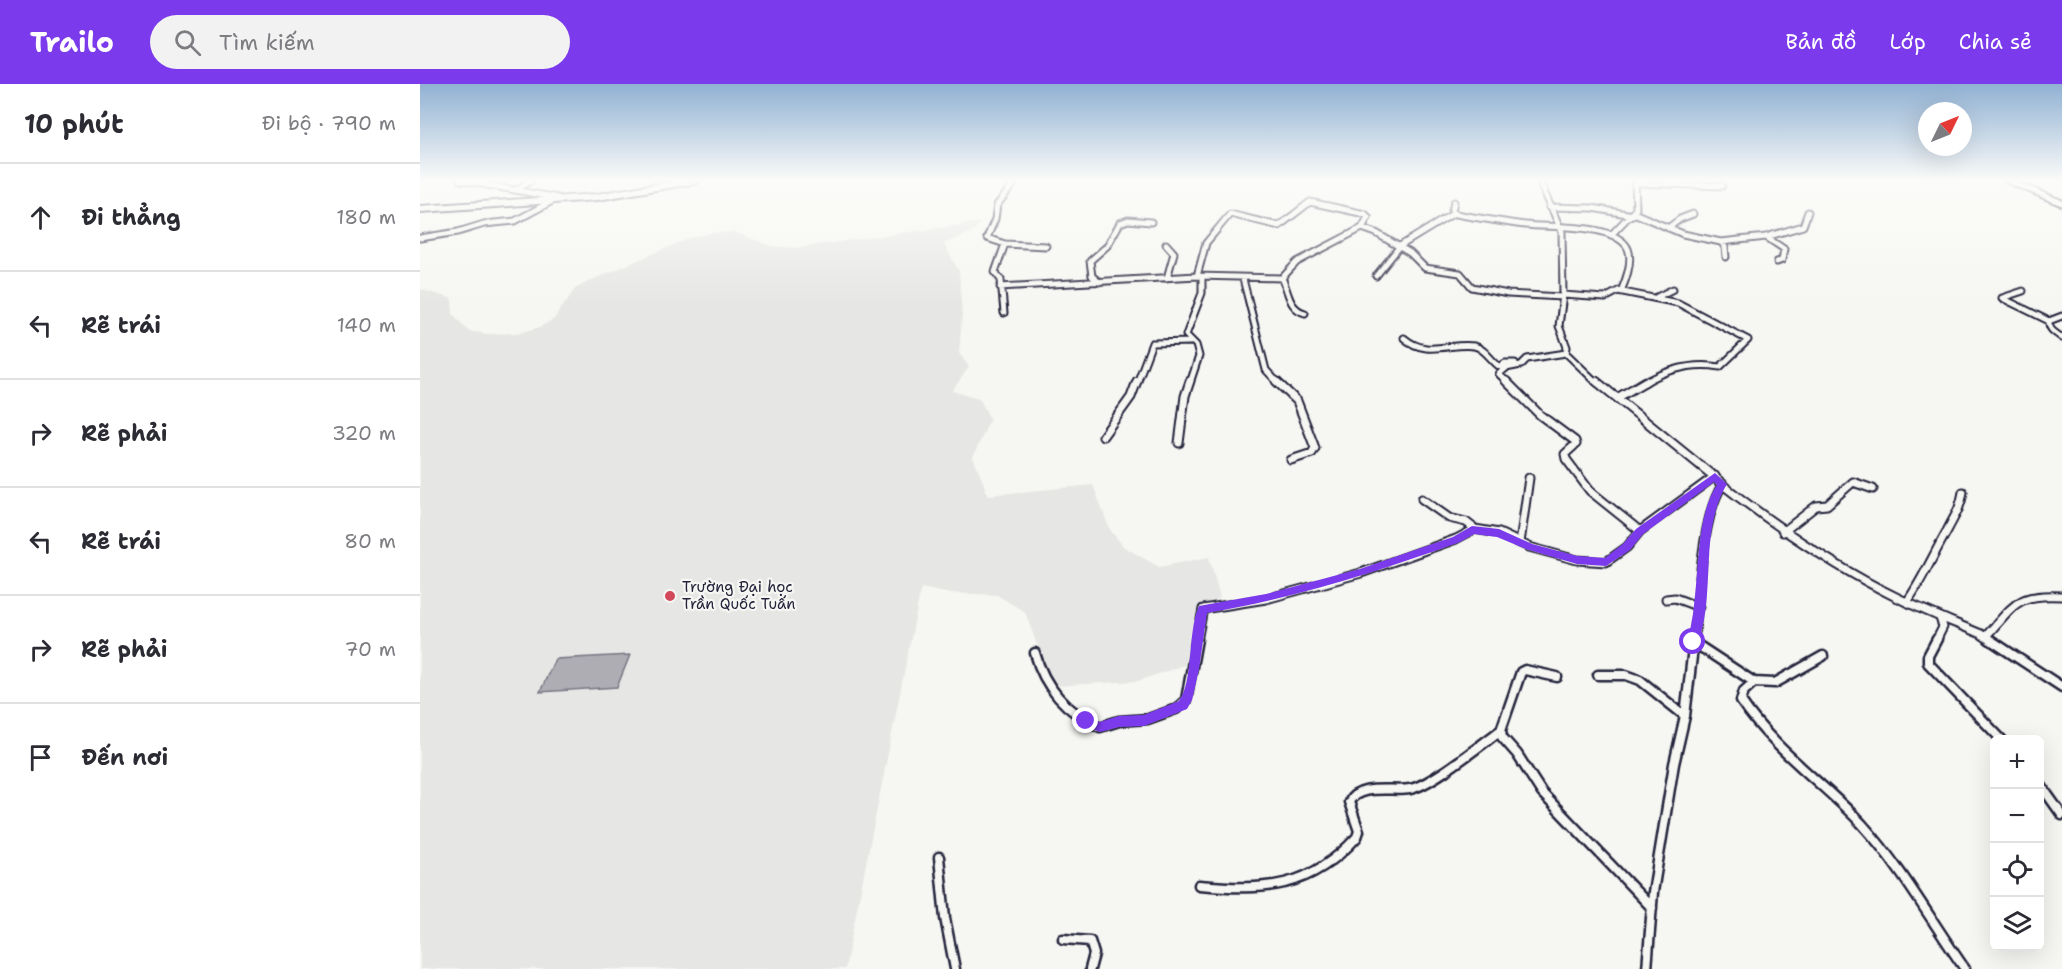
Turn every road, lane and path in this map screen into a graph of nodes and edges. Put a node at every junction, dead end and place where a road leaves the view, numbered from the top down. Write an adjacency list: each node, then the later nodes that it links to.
1 (512, 221): 22 (street)
2 (993, 221): 24 (street)
3 (1125, 221): 35 (street)
4 (1143, 221): 16 (street)
5 (1224, 221): 31 (street)
6 (1260, 221): 7 (street)
7 (1286, 221)
8 (1366, 221): 18 (street)
9 (1440, 221): 27 (street)
10 (1504, 221): 17 (street)
11 (1557, 221): 17 (street)
12 (1625, 221): 20 (street)
13 (1651, 221): 19 (street)
14 (1677, 221): 19 (street)
15 (1805, 221): 21 (street)
16 (1151, 222)
17 (1560, 227): 20 (street); 40 (street)
18 (1362, 228): 27 (street); 33 (street)
19 (1668, 228): 23 (street)
20 (1611, 235): 38 (street)
21 (1766, 237): 23 (street); 29 (street)
22 (420, 238)
23 (1721, 242): 28 (street)
24 (1005, 244): 26 (street); 36 (street)
25 (1166, 244): 32 (street)
26 (1046, 246)
27 (1398, 246): 30 (street); 40 (street)
28 (1726, 257)
29 (1778, 262)
30 (1376, 276)
31 (1200, 277): 32 (street); 34 (street); 48 (street)
32 (1167, 278): 35 (street)
33 (1282, 278): 34 (street); 43 (street)
34 (1243, 279): 54 (street)
35 (1099, 282): 36 (street)
36 (1000, 287): 42 (street)
37 (1673, 289): 41 (street)
38 (1618, 291): 40 (street); 41 (street)
39 (2023, 291): 45 (street)
40 (1563, 296): 49 (street)
41 (1656, 297): 51 (street)
42 (1004, 313)
43 (1305, 313)
44 (2062, 316): 45 (street)
45 (2049, 321): 47 (street)
46 (1404, 338): 50 (street)
47 (2062, 338)
48 (1194, 342): 52 (street); 53 (street)
49 (1566, 353): 50 (street); 51 (street)
50 (1523, 362): 61 (street)
51 (1617, 398): 56 (street)
52 (1103, 436)
53 (1179, 443)
54 (1291, 460)
55 (1529, 478): 63 (street)
56 (1717, 479): 61 (street); 62 (street); 67 (street)
57 (1873, 489): 62 (street)
58 (1963, 492): 66 (street)
59 (1422, 499): 60 (street)
60 (1475, 529): 63 (street); 71 (street)
61 (1640, 531): 63 (street)
62 (1784, 532): 66 (street)
63 (1520, 543)
64 (2062, 596): 69 (street)
65 (1666, 599): 67 (street)
66 (1907, 602): 68 (street)
67 (1699, 607): 70 (street)
68 (1940, 618): 69 (street); 79 (street)
69 (1985, 637): 76 (street)
70 (1693, 642): 75 (street); 77 (street)
71 (1035, 653)
72 (1823, 657): 75 (street)
73 (1598, 675): 77 (street)
74 (1557, 677): 78 (street)
75 (1754, 682): 89 (street)
76 (2062, 687)
77 (1685, 716): 84 (street)
78 (1501, 730): 83 (street); 84 (street)
79 (1997, 735)
80 (2044, 789): 81 (street)
81 (2062, 815)
82 (939, 857): 86 (street)
83 (1199, 885)
84 (1652, 908): 88 (street)
85 (1063, 939): 87 (street)
86 (955, 969)
87 (1090, 969)
88 (1647, 969)
89 (1965, 969)

